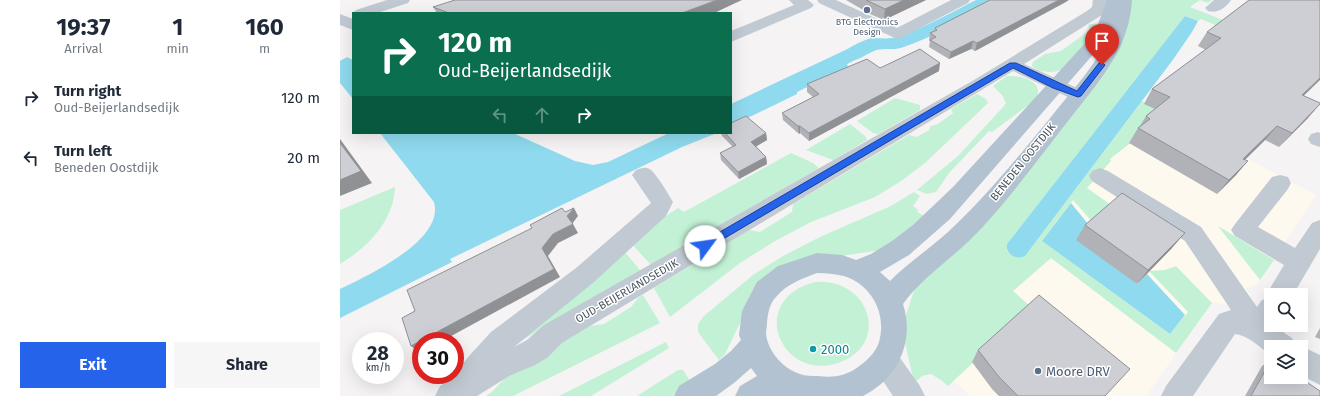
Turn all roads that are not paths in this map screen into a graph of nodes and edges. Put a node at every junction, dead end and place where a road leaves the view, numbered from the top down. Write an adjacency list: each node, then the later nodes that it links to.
1 (403, 0): 8 (street)
2 (824, 0): 3 (street)
3 (963, 0)
4 (1100, 0): 10 (street, OUD-BEIJERLANDSEDIJK)
5 (1114, 0): 11 (main road)
6 (1125, 0): 12 (main road, BENEDEN OOSTDIJK)
7 (807, 2): 9 (street)
8 (365, 12)
9 (732, 37)
10 (1013, 65): 11 (street); 30 (street, OUD-BEIJERLANDSEDIJK)
11 (1056, 86): 12 (street); 18 (main road)
12 (1078, 95): 20 (main road, BENEDEN OOSTDIJK)
13 (642, 175): 30 (street)
14 (1100, 176): 22 (street)
15 (1280, 183): 17 (street)
16 (1320, 229): 17 (street)
17 (1299, 262): 19 (street)
18 (858, 270): 20 (main road); 24 (main road)
19 (1283, 288)
20 (889, 302): 25 (main road)
21 (1264, 318): 22 (street)
22 (1256, 330): 23 (street); 34 (street)
23 (1271, 340)
24 (754, 344): 28 (main road); 31 (main road)
25 (885, 360): 29 (main road); 33 (street)
26 (1308, 363): 27 (street)
27 (1320, 371)
28 (781, 381): 29 (main road); 32 (main road)
29 (856, 392)
30 (455, 393)
31 (689, 396)
32 (750, 396)
33 (910, 396)
34 (1176, 396)

